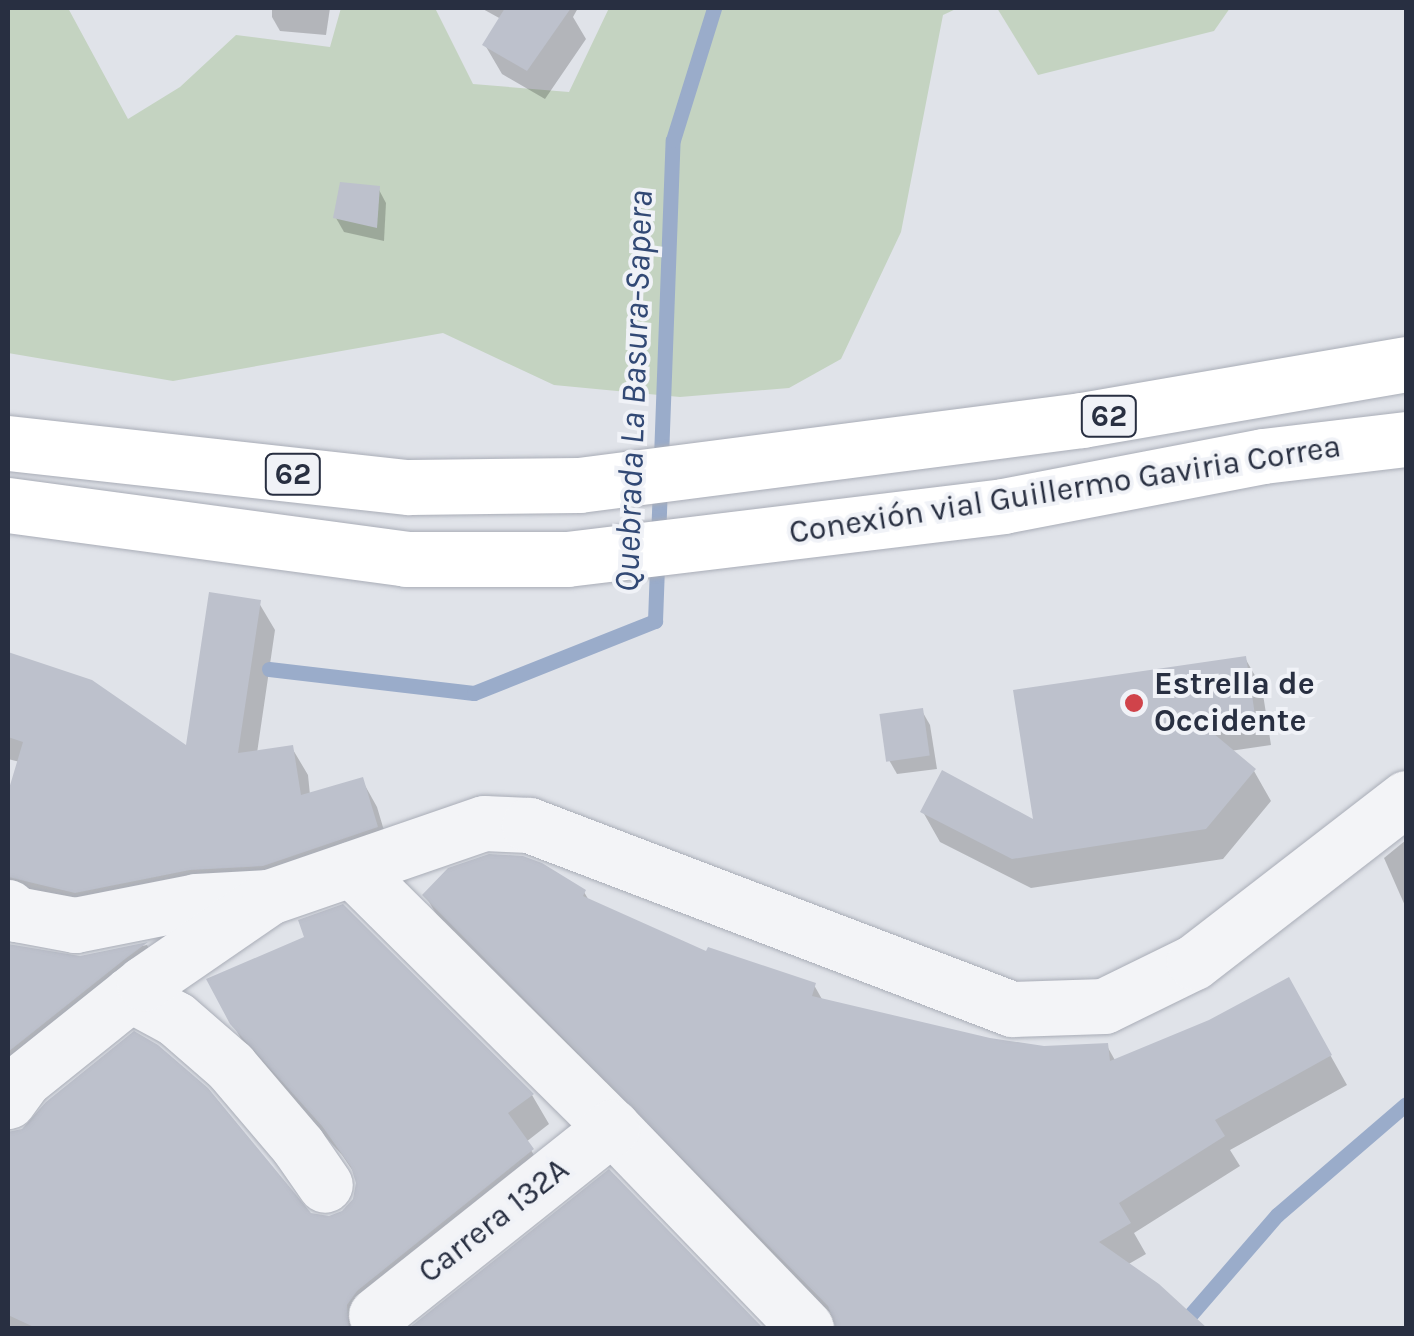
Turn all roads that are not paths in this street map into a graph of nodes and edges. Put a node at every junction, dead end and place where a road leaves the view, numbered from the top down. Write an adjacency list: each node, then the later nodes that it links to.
1 (1406, 364): 3 (highway, Conexión vial Guillermo Gaviria Correa / 62)
2 (1406, 439): 4 (highway, Conexión vial Guillermo Gaviria Correa / 62)
3 (8, 444)
4 (8, 505)
5 (1406, 798): 6 (street)
6 (352, 869): 7 (street); 11 (street)
7 (269, 897): 8 (street); 9 (street)
8 (8, 908)
9 (130, 994): 10 (street); 12 (street)
10 (8, 1101)
11 (612, 1127): 13 (street, Carrera 132A); 14 (street)
12 (325, 1184)
13 (376, 1315)
14 (806, 1328)

